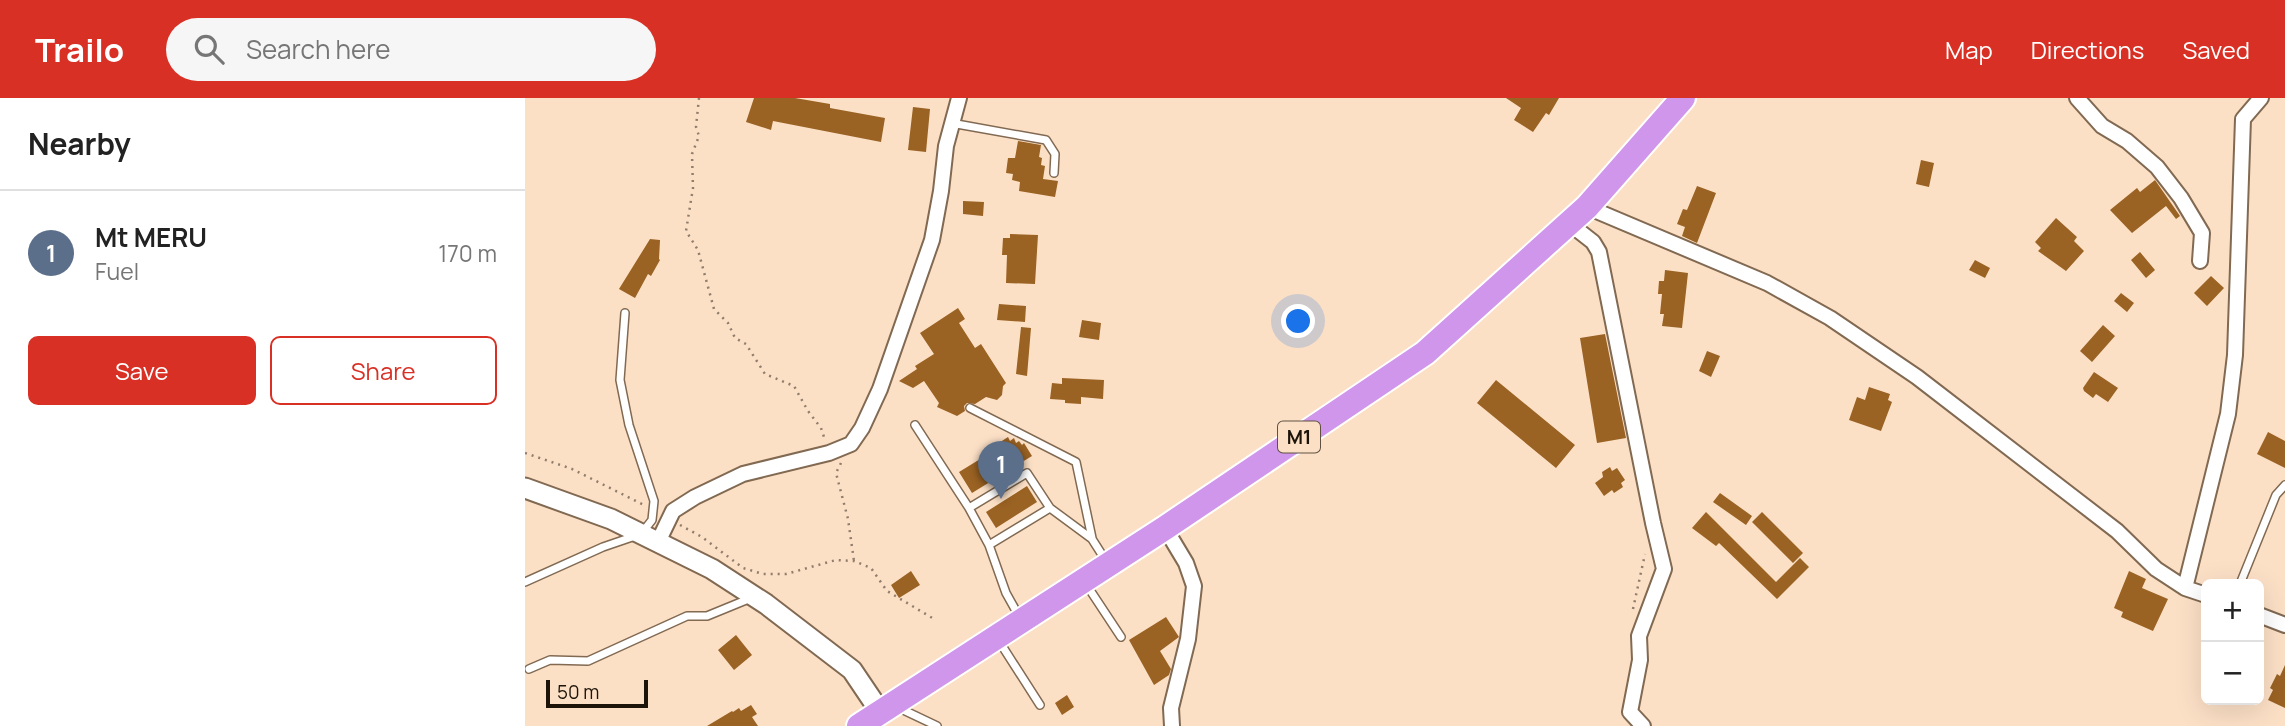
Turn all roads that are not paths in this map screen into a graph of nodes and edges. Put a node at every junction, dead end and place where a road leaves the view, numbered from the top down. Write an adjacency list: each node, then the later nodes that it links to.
1 (959, 98): 5 (street)
2 (1683, 98): 7 (highway, M1)
3 (2077, 98): 8 (street)
4 (2261, 98): 24 (street)
5 (950, 123): 6 (lane); 17 (street)
6 (1054, 173)
7 (1579, 216): 16 (highway, M1); 24 (street); 37 (street)
8 (2200, 261)
9 (625, 313): 17 (lane)
10 (970, 408): 18 (lane)
11 (915, 425): 14 (lane)
12 (2285, 485): 21 (lane)
13 (525, 488): 17 (street)
14 (969, 508): 15 (lane); 19 (lane)
15 (1050, 508): 18 (lane); 19 (lane)
16 (1165, 528): 20 (highway, M1); 36 (street)
17 (650, 537): 23 (lane); 26 (street)
18 (1092, 539): 20 (lane)
19 (989, 545): 28 (lane)
20 (1109, 565): 22 (highway, M1)
21 (2242, 579)
22 (1083, 581): 28 (highway, M1); 30 (lane)
23 (525, 582)
24 (2185, 588): 25 (street)
25 (2201, 594)
26 (755, 596): 32 (lane); 34 (street)
27 (2264, 617): 29 (street)
28 (1022, 620): 31 (highway, M1)
29 (2285, 625)
30 (1121, 637)
31 (996, 638): 33 (lane); 34 (highway, M1)
32 (529, 669)
33 (1040, 705)
34 (873, 718): 35 (lane)
35 (937, 726)
36 (1172, 726)
37 (1643, 726)

